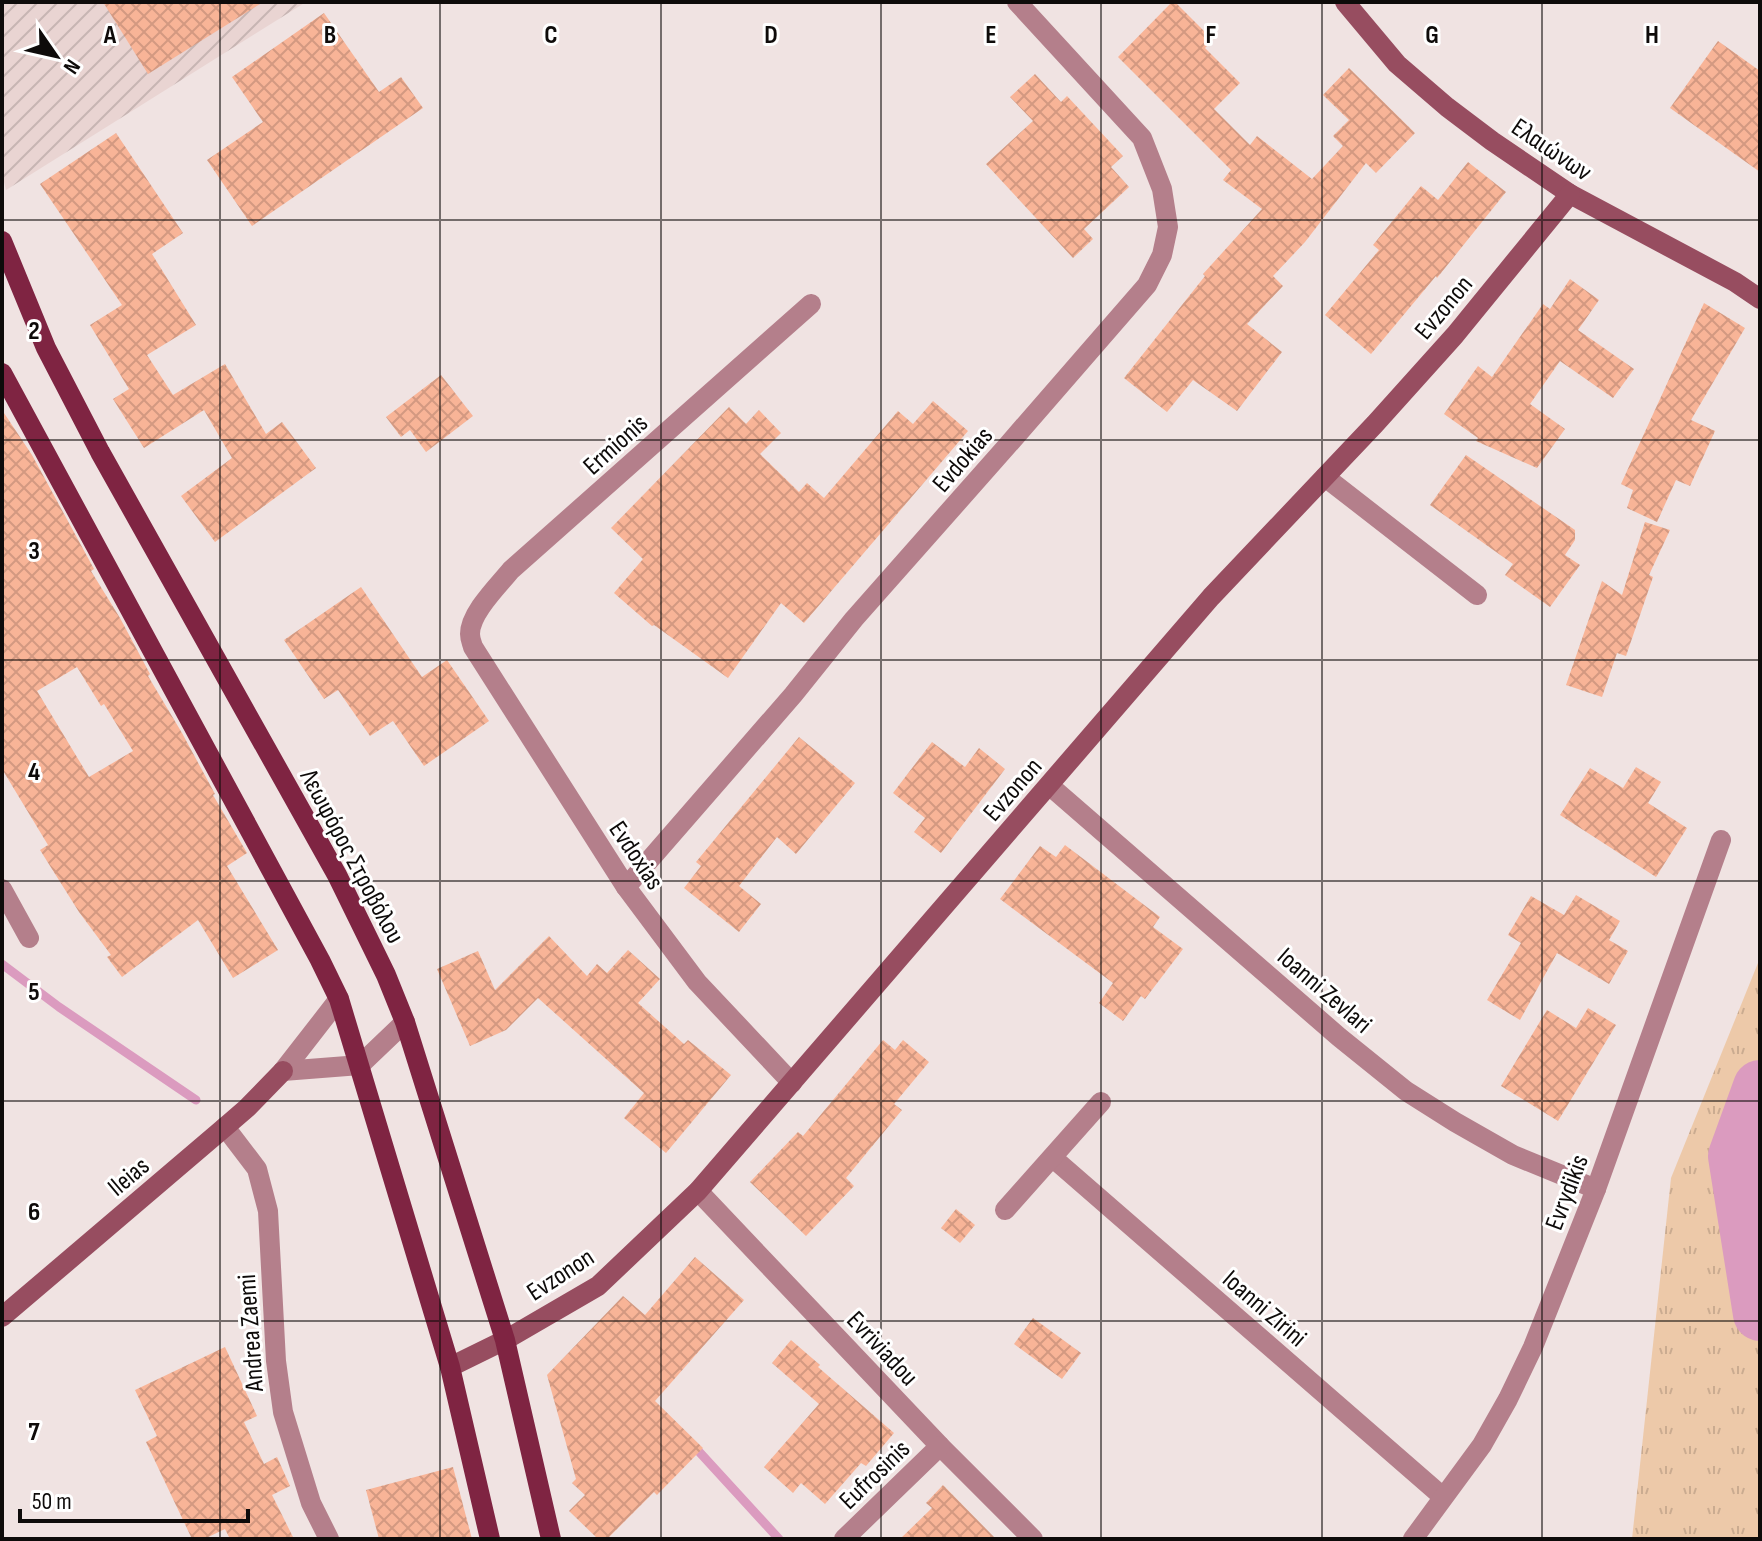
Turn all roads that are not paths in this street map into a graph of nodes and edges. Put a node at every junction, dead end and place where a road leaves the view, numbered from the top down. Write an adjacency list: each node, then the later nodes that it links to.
1 (1017, 2): 13 (street, Evdokias)
2 (1345, 2): 3 (street, Ελαιώνων)
3 (1570, 194): 5 (street, Ελαιώνων); 8 (street, Evzonon)
4 (2, 241): 17 (main road, Λεωφόρος Στροβόλου)
5 (1760, 299)
6 (811, 304): 10 (street, Ermionis)
7 (2, 373): 16 (main road)
8 (1325, 477): 9 (street); 11 (street, Evzonon)
9 (1477, 595)
10 (470, 634): 13 (street, Evdoxias)
11 (1050, 786): 20 (street, Evzonon); 24 (street, Ioanni Zevlari)
12 (1721, 840): 24 (street, Evrydikis)
13 (626, 887): 20 (street, Evdoxias)
14 (2, 889): 15 (street)
15 (29, 938)
16 (339, 999): 18 (main road); 19 (street, Ileias)
17 (405, 1022): 18 (street); 28 (main road, Λεωφόρος Στροβόλου)
18 (360, 1065): 19 (street); 29 (main road)
19 (283, 1071): 22 (street, Ileias)
20 (792, 1083): 25 (street, Evzonon)
21 (1101, 1102): 23 (street)
22 (225, 1127): 27 (street, Ileias); 32 (street, Andrea Zaemi)
23 (1053, 1158): 26 (street); 31 (street, Ioanni Zirini)
24 (1596, 1189): 31 (street, Evrydikis)
25 (698, 1191): 28 (street, Evzonon); 30 (street, Evriviadou)
26 (1005, 1210)
27 (2, 1317)
28 (505, 1340): 29 (street, Evzonon); 34 (main road, Λεωφόρος Στροβόλου)
29 (450, 1367): 33 (main road)
30 (940, 1446): 35 (street, Eufrosinis); 36 (street, Evriviadou)
31 (1443, 1497): 37 (street, Evrydikis)
32 (329, 1539)
33 (490, 1539)
34 (551, 1539)
35 (844, 1539)
36 (1033, 1539)
37 (1413, 1539)

